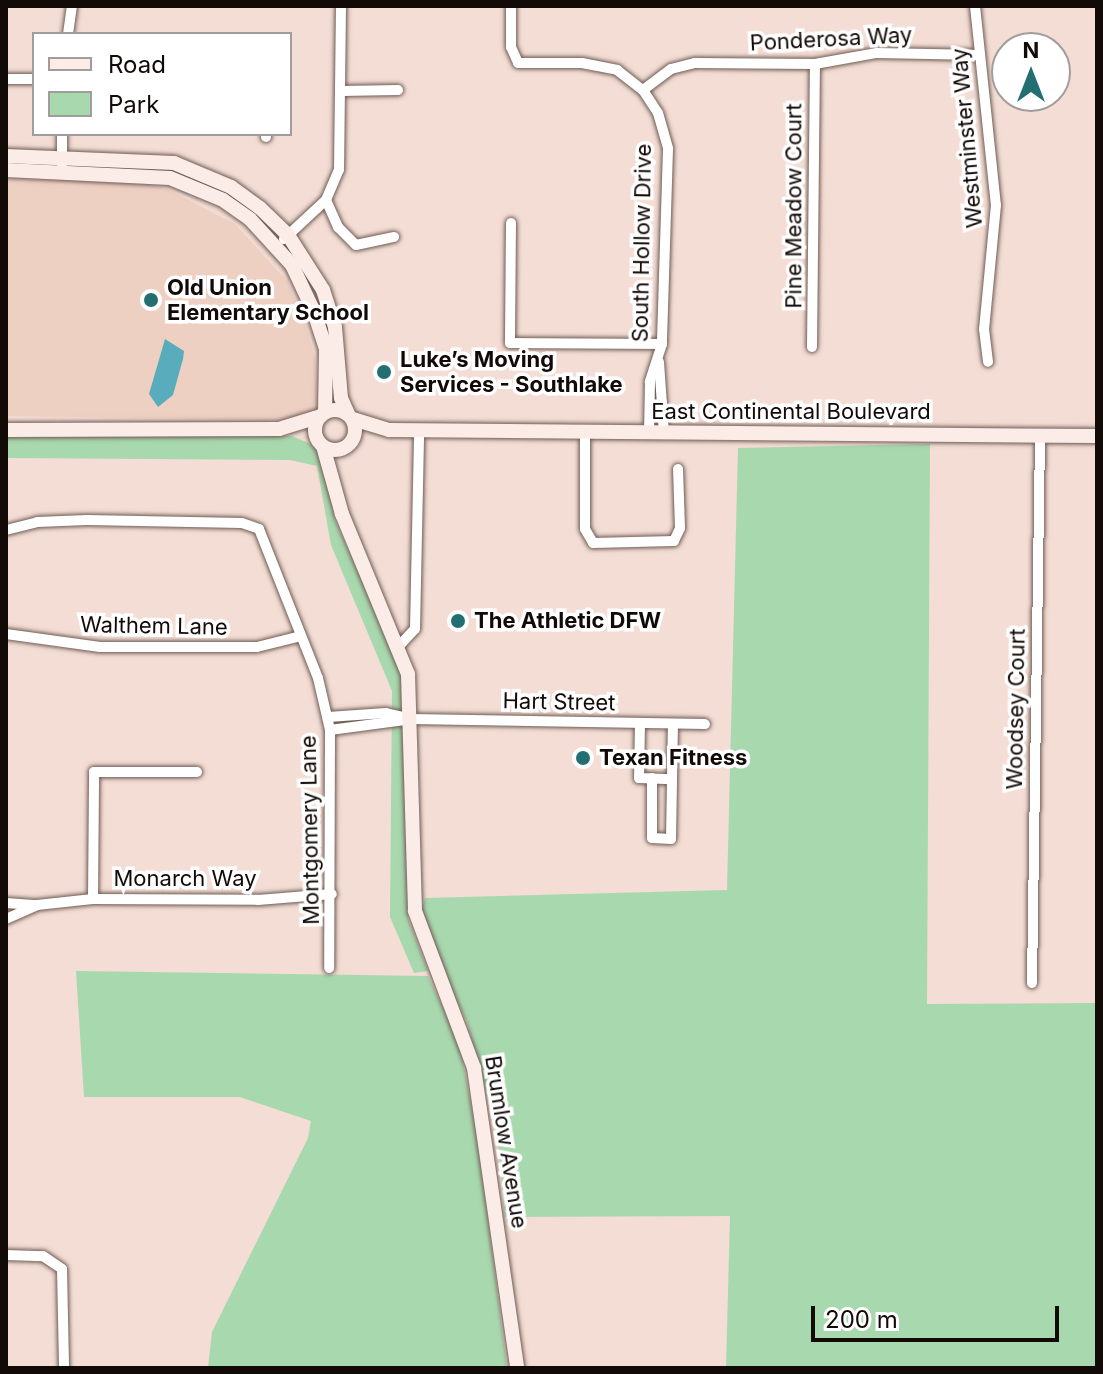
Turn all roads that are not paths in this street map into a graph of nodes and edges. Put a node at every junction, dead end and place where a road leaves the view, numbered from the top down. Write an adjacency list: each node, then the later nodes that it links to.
1 (72, 6): 5 (street)
2 (341, 6): 12 (street)
3 (511, 6): 11 (street, South Hollow Drive)
4 (975, 6): 6 (street, Westminster Way)
5 (68, 32)
6 (980, 55): 7 (street, Ponderosa Way); 23 (street, Westminster Way)
7 (815, 64): 11 (street, Ponderosa Way); 22 (street, Pine Meadow Court)
8 (6, 79): 9 (street)
9 (32, 79)
10 (398, 90): 12 (street)
11 (643, 90): 21 (street, South Hollow Drive)
12 (341, 91): 17 (street)
13 (62, 136): 15 (street)
14 (6, 156): 15 (main road)
15 (62, 163): 16 (main road); 20 (main road)
16 (6, 170)
17 (326, 200): 19 (street); 20 (street)
18 (511, 223): 21 (street)
19 (394, 237)
20 (283, 240): 24 (main road); 25 (main road)
21 (662, 344): 31 (street, South Hollow Drive)
22 (812, 347)
23 (988, 362)
24 (323, 414): 25 (main road); 26 (main road); 34 (main road)
25 (350, 416): 28 (main road, East Continental Boulevard); 35 (main road)
26 (279, 429): 27 (main road); 34 (main road)
27 (6, 430)
28 (389, 430): 29 (main road, East Continental Boulevard); 35 (main road, East Continental Boulevard)
29 (419, 430): 30 (main road, East Continental Boulevard); 41 (street)
30 (585, 433): 31 (main road, East Continental Boulevard); 36 (street)
31 (657, 433): 32 (main road, East Continental Boulevard)
32 (1040, 435): 33 (main road, East Continental Boulevard); 57 (street, Woodsey Court)
33 (1097, 436)
34 (321, 444): 35 (main road); 37 (main road, Brumlow Avenue)
35 (349, 444): 37 (main road, Brumlow Avenue)
36 (678, 469)
37 (337, 491): 41 (main road, Brumlow Avenue)
38 (6, 530): 40 (street, Montgomery Lane)
39 (6, 634): 40 (street, Walthem Lane)
40 (301, 636): 42 (street, Montgomery Lane)
41 (399, 646): 43 (main road, Brumlow Avenue)
42 (328, 717): 43 (street); 47 (street, Montgomery Lane)
43 (412, 719): 44 (street, Hart Street); 47 (street); 60 (main road, Brumlow Avenue)
44 (640, 723): 45 (street, Hart Street); 49 (street)
45 (673, 724): 46 (street, Hart Street); 50 (street)
46 (705, 724)
47 (330, 730): 51 (street, Montgomery Lane)
48 (197, 772): 52 (street)
49 (652, 778): 50 (street); 50 (street)
50 (672, 779)
51 (332, 894): 52 (street, Monarch Way); 56 (street, Montgomery Lane)
52 (93, 899): 54 (street, Monarch Way)
53 (6, 903): 54 (street, Monarch Way)
54 (37, 905): 55 (street, Monarch Way)
55 (6, 919)
56 (329, 968)
57 (1032, 983)
58 (6, 1255): 59 (street)
59 (64, 1368)
60 (517, 1368)

